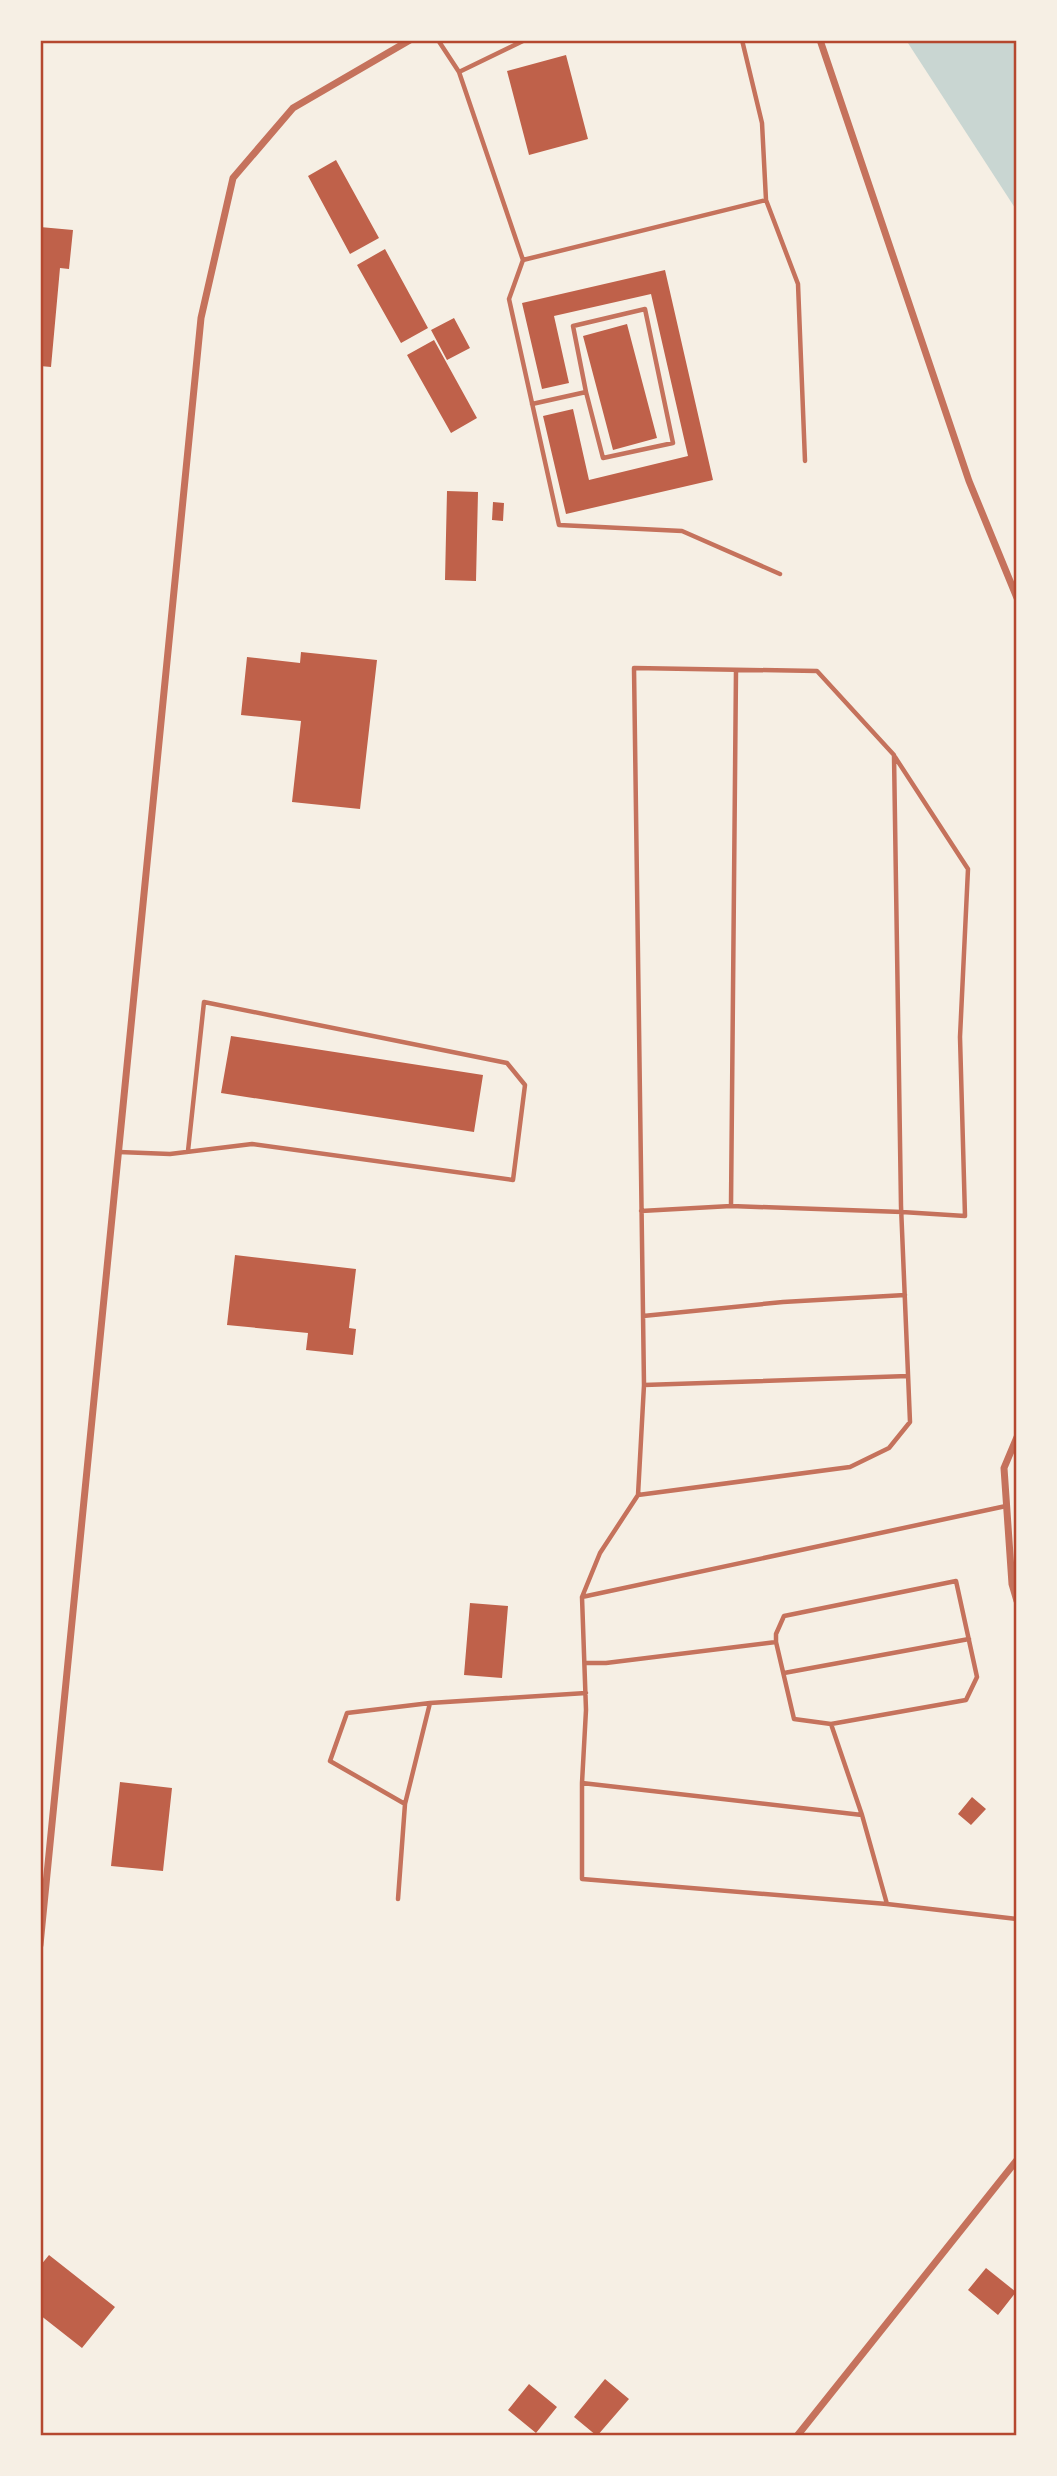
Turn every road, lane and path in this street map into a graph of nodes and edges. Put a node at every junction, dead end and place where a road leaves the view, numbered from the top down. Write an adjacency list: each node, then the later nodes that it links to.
1 (410, 40): 17 (street)
2 (439, 40): 6 (lane)
3 (525, 40): 6 (lane)
4 (742, 40): 7 (lane)
5 (820, 40): 13 (street)
6 (458, 72): 8 (lane)
7 (766, 200): 8 (lane); 11 (lane)
8 (523, 260): 10 (lane)
9 (586, 392): 9 (lane); 10 (lane)
10 (532, 404): 12 (lane)
11 (805, 461)
12 (780, 574)
13 (1017, 598)
14 (736, 670): 15 (lane); 18 (lane); 19 (lane)
15 (894, 755): 20 (lane); 20 (lane)
16 (188, 1151): 16 (lane); 17 (lane)
17 (119, 1152): 43 (street)
18 (731, 1206): 19 (lane); 20 (lane)
19 (641, 1211): 22 (lane)
20 (902, 1212): 21 (lane)
21 (905, 1296): 22 (lane); 23 (lane)
22 (643, 1316): 24 (lane)
23 (908, 1376): 24 (lane); 26 (lane)
24 (644, 1384): 26 (lane)
25 (1017, 1437): 27 (street)
26 (638, 1495): 28 (lane)
27 (1007, 1505): 28 (lane); 29 (street)
28 (582, 1597): 32 (lane)
29 (1017, 1601)
30 (969, 1639): 31 (lane); 33 (lane); 36 (lane)
31 (776, 1642): 32 (lane); 33 (lane)
32 (585, 1663): 34 (lane)
33 (784, 1673): 36 (lane)
34 (586, 1693): 35 (lane); 37 (lane)
35 (430, 1703): 38 (lane); 38 (lane)
36 (831, 1724): 39 (lane)
37 (582, 1783): 39 (lane); 41 (lane)
38 (405, 1804): 40 (lane)
39 (862, 1815): 41 (lane)
40 (398, 1899)
41 (887, 1904): 42 (lane)
42 (1017, 1919)
43 (40, 1945)
44 (1017, 2160): 45 (street)
45 (797, 2436)

